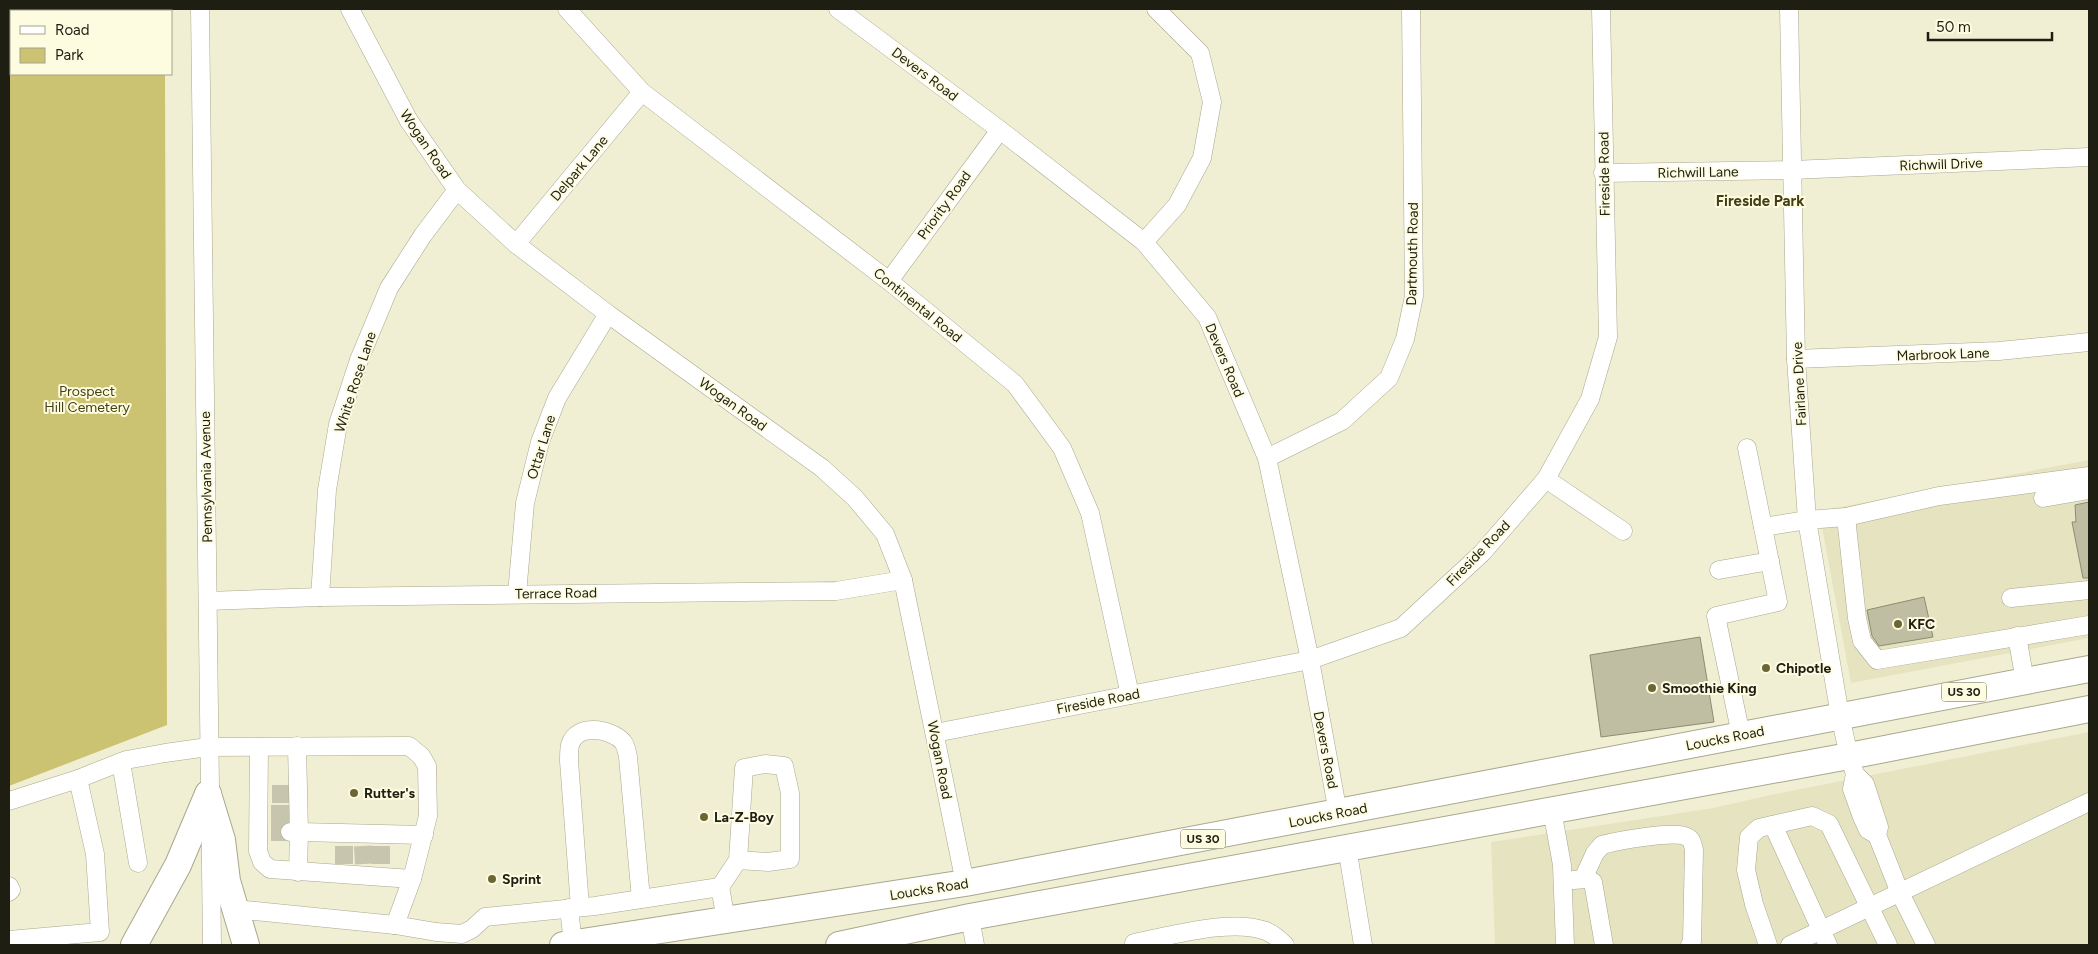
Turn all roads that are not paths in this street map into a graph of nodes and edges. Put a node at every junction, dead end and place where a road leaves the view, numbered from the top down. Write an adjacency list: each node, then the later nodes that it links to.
1 (200, 9): 38 (street, Pennsylvania Avenue)
2 (350, 9): 14 (street, Wogan Road)
3 (567, 9): 9 (street, Continental Road)
4 (838, 9): 10 (street, Devers Road)
5 (1156, 9): 15 (street)
6 (1411, 9): 22 (street, Dartmouth Road)
7 (1601, 9): 13 (street, Fireside Road)
8 (1789, 9): 12 (street, Fairlane Drive)
9 (642, 92): 16 (street, Delpark Lane); 17 (street, Continental Road)
10 (1000, 130): 15 (street, Devers Road); 17 (street, Priority Road)
11 (2089, 158): 12 (street, Richwill Drive)
12 (1792, 170): 13 (street, Richwill Lane); 20 (street, Fairlane Drive)
13 (1604, 173): 24 (street, Fireside Road)
14 (457, 190): 16 (street, Wogan Road); 36 (street, White Rose Lane)
15 (1144, 242): 22 (street, Devers Road)
16 (516, 244): 18 (street, Wogan Road)
17 (889, 281): 44 (street, Continental Road)
18 (608, 314): 33 (street, Wogan Road); 35 (street, Ottar Lane)
19 (2089, 342): 20 (street, Marbrook Lane)
20 (1796, 359): 28 (street, Fairlane Drive)
21 (1748, 448): 29 (street)
22 (1267, 458): 41 (street, Devers Road)
23 (2089, 476): 27 (street)
24 (1546, 479): 30 (street); 41 (street, Fireside Road)
25 (2089, 490): 26 (street)
26 (2043, 498)
27 (1846, 517): 28 (street); 40 (street)
28 (1807, 520): 29 (street); 46 (street, Fairlane Drive)
29 (1763, 527): 31 (street)
30 (1624, 531)
31 (1770, 561): 32 (street); 48 (street)
32 (1719, 570)
33 (903, 580): 35 (street, Terrace Road); 47 (street, Wogan Road)
34 (2089, 590): 37 (street)
35 (517, 594): 36 (street, Terrace Road)
36 (320, 597): 38 (street, Terrace Road)
37 (2010, 598)
38 (208, 601): 51 (street, Pennsylvania Avenue)
39 (2089, 625): 40 (street)
40 (2017, 636): 43 (street)
41 (1310, 660): 44 (street, Fireside Road); 59 (street, Devers Road)
42 (2089, 669): 43 (highway, Loucks Road / US 30)
43 (2025, 681): 46 (highway, Loucks Road / US 30)
44 (1130, 695): 47 (street, Fireside Road)
45 (2089, 709): 53 (highway)
46 (1840, 716): 48 (highway, Loucks Road / US 30); 53 (street, Fairlane Drive)
47 (935, 733): 70 (street, Wogan Road)
48 (1741, 735): 59 (highway, Loucks Road / US 30)
49 (298, 746): 50 (street); 61 (street); 62 (street)
50 (259, 747): 51 (street); 66 (street)
51 (208, 748): 52 (street); 55 (street, Pennsylvania Avenue)
52 (121, 762): 54 (street); 65 (street)
53 (1852, 765): 58 (highway); 74 (street, Fairlane Drive)
54 (78, 778): 56 (street); 83 (street)
55 (208, 794): 78 (highway); 85 (highway); 86 (street, Pennsylvania Avenue)
56 (9, 801)
57 (2089, 802): 74 (street)
58 (1552, 810): 63 (highway); 69 (street)
59 (1338, 813): 70 (highway, Loucks Road / US 30)
60 (1772, 825): 76 (street); 82 (street); 96 (street)
61 (294, 832): 62 (street); 66 (street)
62 (424, 835): 67 (street)
63 (1347, 847): 79 (highway); 92 (street)
64 (738, 860): 64 (street); 72 (street)
65 (138, 863)
66 (298, 872): 67 (street)
67 (412, 879): 81 (street)
68 (1583, 879): 69 (street); 94 (street); 95 (street)
69 (1563, 880): 93 (street)
70 (965, 883): 80 (highway, Loucks Road / US 30)
71 (9, 886): 73 (street)
72 (720, 887): 75 (street); 80 (street)
73 (9, 892)
74 (1900, 893): 76 (street); 99 (street, Fairlane Drive)
75 (641, 898): 77 (street); 77 (street)
76 (1869, 907): 82 (street); 98 (street)
77 (574, 908): 81 (street); 88 (street)
78 (235, 909): 81 (street); 87 (highway)
79 (970, 917): 89 (highway); 90 (street)
80 (726, 920): 88 (highway, Loucks Road / US 30)
81 (395, 925)
82 (1824, 938): 97 (street)
83 (9, 940)
84 (1134, 943): 91 (street)
85 (134, 945)
86 (212, 945)
87 (246, 945)
88 (568, 945)
89 (839, 945)
90 (975, 945)
91 (1285, 945)
92 (1363, 945)
93 (1565, 945)
94 (1604, 945)
95 (1690, 945)
96 (1768, 945)
97 (1790, 945)
98 (1888, 945)
99 (1926, 945)

